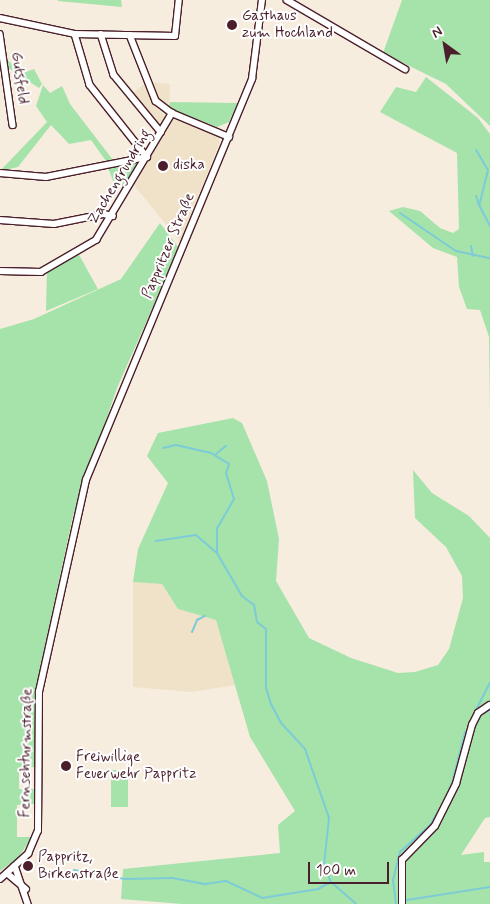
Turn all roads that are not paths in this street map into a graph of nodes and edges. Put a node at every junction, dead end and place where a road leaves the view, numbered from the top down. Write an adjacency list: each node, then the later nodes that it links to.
1 (179, 0): 8 (street)
2 (262, 0): 13 (street, Pappritzer Straße)
3 (287, 0): 9 (street)
4 (0, 18): 6 (street)
5 (0, 34): 11 (street, Gutsfeld)
6 (75, 34): 7 (street); 14 (street)
7 (101, 34): 8 (street); 12 (street)
8 (130, 35): 10 (street)
9 (405, 69)
10 (172, 113): 12 (street, Zachengrundring); 13 (street)
11 (13, 126)
12 (161, 132): 14 (street, Zachengrundring)
13 (229, 137): 19 (street, Pappritzer Straße)
14 (147, 157): 15 (street); 16 (street, Zachengrundring)
15 (0, 173)
16 (113, 216): 17 (street); 18 (street, Zachengrundring)
17 (0, 220)
18 (0, 271)
19 (82, 497): 21 (street, Fernsehturmstraße)
20 (487, 706): 26 (street)
21 (15, 866): 22 (street, Fernsehturmstraße); 24 (street)
22 (7, 873): 23 (street, Fernsehturmstraße); 24 (street)
23 (0, 878)
24 (26, 889): 25 (street)
25 (28, 904)
26 (402, 904)

